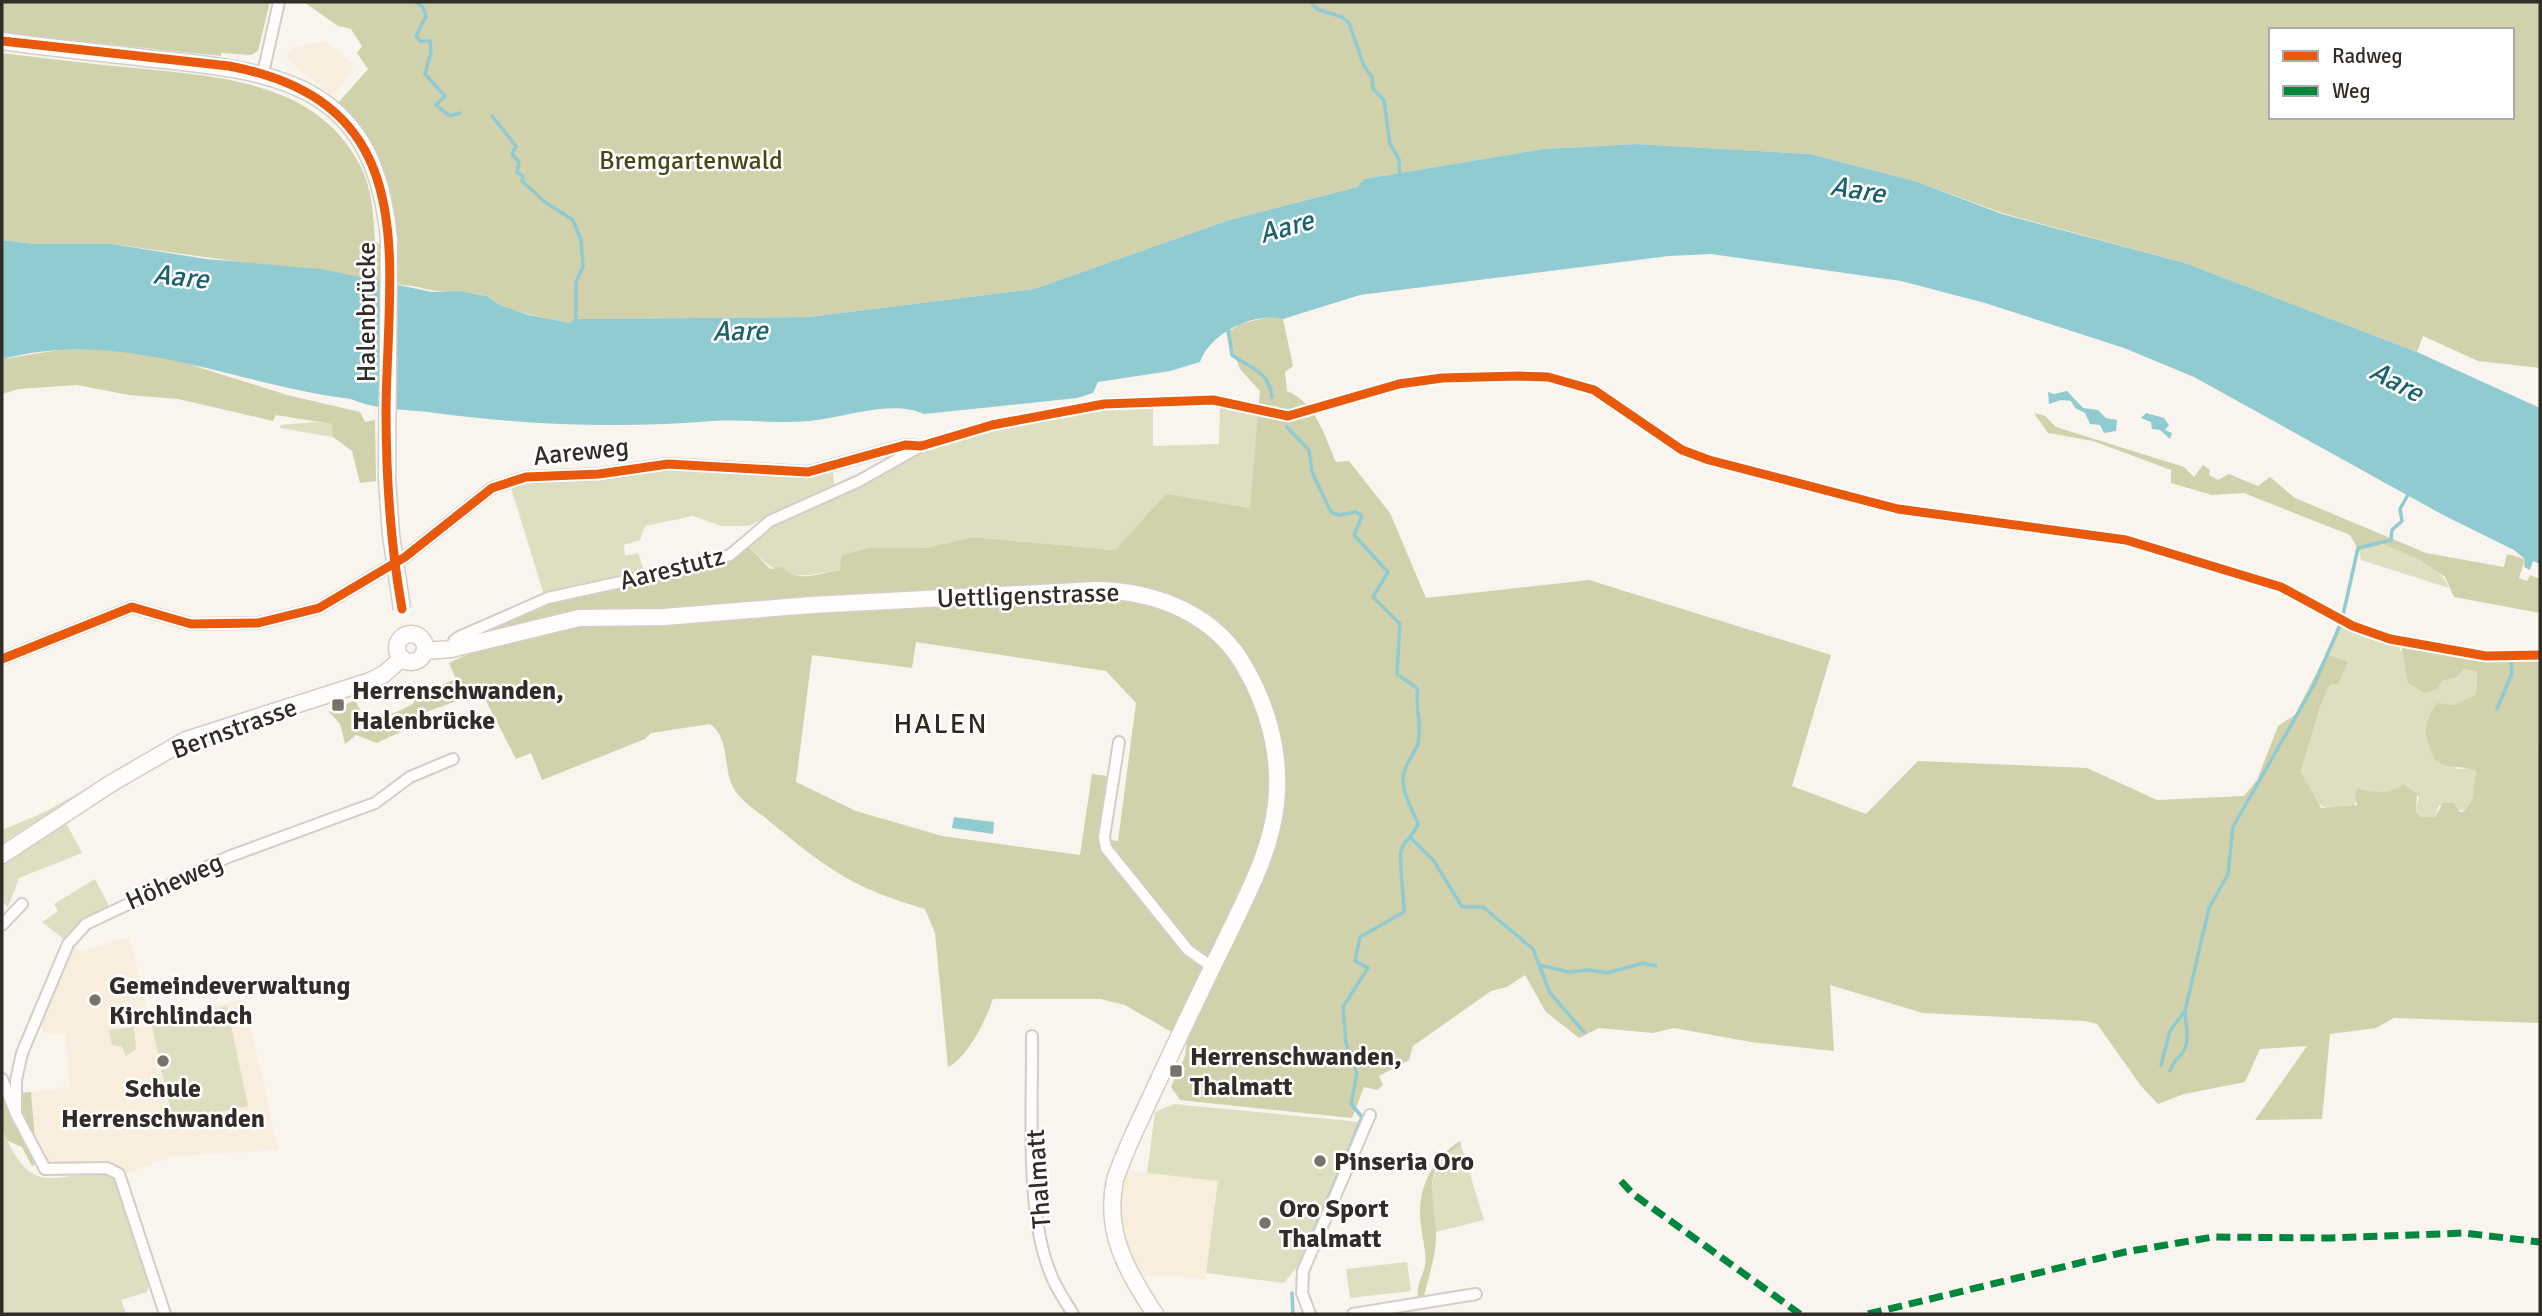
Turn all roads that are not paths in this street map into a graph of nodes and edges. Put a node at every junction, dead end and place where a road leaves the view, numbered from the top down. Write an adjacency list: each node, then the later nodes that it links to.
1 (279, 2): 3 (street)
2 (2, 41): 3 (main road, Halenbrücke)
3 (263, 73): 5 (main road, Halenbrücke, bridge)
4 (921, 446): 6 (street, Aarestutz); 9 (street, Aareweg)
5 (408, 634): 7 (main road); 8 (main road)
6 (451, 649): 7 (main road, Uettligenstrasse); 15 (main road, Uettligenstrasse)
7 (425, 651): 8 (main road)
8 (402, 658): 12 (main road, Bernstrasse)
9 (2, 659)
10 (1119, 742): 15 (street)
11 (453, 759): 18 (street, Höheweg)
12 (2, 855)
13 (22, 904): 14 (street)
14 (2, 925)
15 (1213, 967): 24 (main road, Uettligenstrasse)
16 (1032, 1036): 23 (street, Thalmatt)
17 (2, 1079): 18 (street)
18 (16, 1114): 22 (street)
19 (1370, 1115): 25 (street)
20 (1476, 1294): 21 (street)
21 (1382, 1311): 26 (street)
22 (165, 1314)
23 (1073, 1314)
24 (1155, 1314)
25 (1310, 1314)
26 (1353, 1314)

